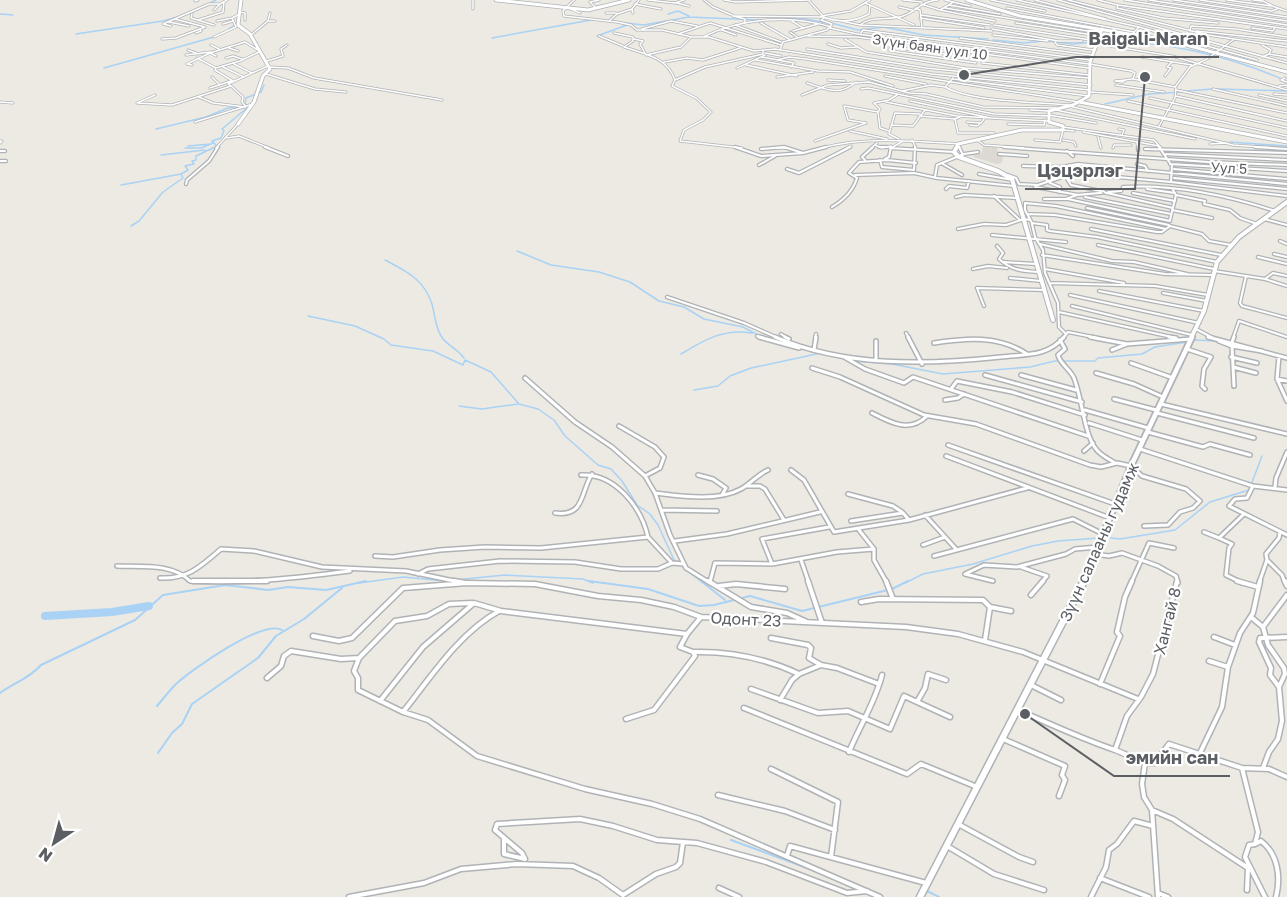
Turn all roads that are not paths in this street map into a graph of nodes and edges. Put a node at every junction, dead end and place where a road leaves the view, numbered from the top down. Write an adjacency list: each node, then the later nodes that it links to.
1 (241, 0): 63 (main road)
2 (473, 0): 51 (street)
3 (496, 0): 31 (main road)
4 (574, 0): 46 (street)
5 (599, 0): 52 (street)
6 (629, 0): 52 (main road)
7 (639, 0): 38 (street)
8 (648, 0): 33 (street)
9 (684, 0): 33 (street)
10 (704, 0): 72 (street)
11 (724, 0): 12 (street)
12 (810, 0): 75 (street)
13 (870, 0): 34 (street)
14 (903, 0): 35 (street)
15 (938, 0): 35 (street)
16 (945, 0): 36 (street)
17 (967, 0): 69 (main road)
18 (991, 0): 39 (street)
19 (1016, 0): 39 (street); 88 (street)
20 (1035, 0): 88 (street)
21 (1058, 0): 73 (street)
22 (1068, 0): 70 (street)
23 (1098, 0): 44 (street)
24 (1125, 0): 118 (street)
25 (1149, 0): 98 (street)
26 (1174, 0): 79 (street)
27 (1201, 0): 55 (street)
28 (1227, 0): 45 (street)
29 (1253, 0): 32 (street)
30 (225, 1): 37 (street); 83 (street)
31 (522, 1): 46 (main road)
32 (1262, 1): 45 (street)
33 (675, 3): 41 (street)
34 (865, 3): 40 (street); 75 (street)
35 (922, 3): 48 (street); 58 (street)
36 (952, 3): 42 (street); 43 (street)
37 (220, 4): 56 (street); 68 (street)
38 (635, 4): 53 (street); 54 (street)
39 (1011, 4): 50 (street); 59 (street)
40 (870, 5): 76 (street); 81 (street)
41 (689, 6)
42 (949, 6): 49 (street); 69 (street)
43 (970, 6)
44 (1118, 6): 60 (street); 74 (street)
45 (1272, 6): 55 (street)
46 (568, 7): 52 (main road); 65 (street); 71 (street)
47 (899, 7): 57 (street)
48 (915, 8): 57 (street); 77 (street)
49 (945, 8): 58 (street); 69 (street)
50 (1007, 8): 69 (street); 127 (street)
51 (473, 9)
52 (597, 9)
53 (632, 9): 62 (street); 67 (street)
54 (661, 9)
55 (1277, 9): 61 (street)
56 (214, 10)
57 (912, 10): 76 (street)
58 (940, 10): 96 (street)
59 (1045, 11)
60 (1131, 11): 78 (street); 89 (street)
61 (1287, 11)
62 (624, 12): 66 (street); 93 (street)
63 (238, 13): 82 (street); 84 (street); 137 (main road)
64 (270, 13): 91 (street)
65 (580, 13)
66 (606, 13)
67 (633, 13)
68 (192, 14): 80 (street); 83 (street)
69 (1000, 14): 96 (street); 127 (main road); 127 (street)
70 (1120, 14): 73 (street); 78 (street)
71 (564, 16): 93 (street); 100 (street)
72 (733, 16): 75 (street); 94 (street)
73 (1115, 16): 97 (street); 105 (street)
74 (1193, 16): 89 (street); 117 (street)
75 (823, 17): 86 (street); 114 (street)
76 (893, 17): 87 (street); 109 (street)
77 (921, 17): 115 (street); 120 (street); 123 (street)
78 (1134, 17): 128 (street)
79 (1287, 17)
80 (177, 18): 99 (street); 122 (street)
81 (861, 18): 86 (street); 87 (street)
82 (233, 19): 90 (street); 104 (street); 131 (street)
83 (198, 20): 106 (street)
84 (244, 20)
85 (789, 20): 95 (street); 101 (street); 119 (street)
86 (837, 20): 108 (street)
87 (866, 20): 108 (street)
88 (1105, 20): 97 (street)
89 (1191, 20): 103 (street)
90 (217, 21)
91 (268, 21): 92 (street); 137 (street)
92 (275, 21)
93 (609, 21): 124 (street)
94 (746, 21): 95 (street); 107 (street)
95 (756, 21): 152 (street)
96 (995, 21): 115 (street)
97 (1110, 21): 116 (street); 127 (street)
98 (1287, 21)
99 (167, 22): 110 (street); 111 (street)
100 (568, 22)
101 (822, 23): 114 (street); 119 (street)
102 (1016, 23): 127 (street)
103 (1218, 23)
104 (223, 24)
105 (1143, 24): 116 (street); 136 (street)
106 (214, 25)
107 (735, 25): 113 (street); 158 (street)
108 (860, 25): 120 (street)
109 (914, 25)
110 (171, 26)
111 (189, 26)
112 (698, 26): 113 (street); 124 (street); 135 (street)
113 (728, 27): 125 (street); 167 (street)
114 (830, 27): 133 (street); 141 (street)
115 (992, 27): 123 (street); 123 (street); 139 (street); 154 (street); 161 (street)
116 (1139, 27): 134 (street); 178 (street)
117 (1275, 27): 118 (street); 121 (street)
118 (1287, 27)
119 (803, 28): 126 (street)
120 (922, 28): 123 (street)
121 (1252, 28)
122 (200, 29): 130 (street); 150 (street)
123 (984, 29)
124 (643, 30): 135 (street)
125 (721, 30): 138 (street); 144 (street)
126 (793, 31)
127 (1101, 31): 134 (main road); 162 (main road)
128 (1190, 31): 136 (street); 146 (street); 155 (street); 157 (street)
129 (790, 32): 145 (street)
130 (196, 33)
131 (223, 33): 142 (street); 143 (street)
132 (614, 33): 151 (street)
133 (861, 33): 169 (street); 185 (street, Зүүн баян уул 10)
134 (1134, 33): 188 (main road)
135 (678, 34): 147 (street)
136 (1180, 34): 170 (street)
137 (251, 35): 184 (main road)
138 (736, 35)
139 (993, 35): 160 (street); 161 (street)
140 (598, 36): 168 (street)
141 (808, 36): 145 (street, Зүүн баян уул 10); 148 (street, Зүүн баян уул 10)
142 (214, 37)
143 (224, 37)
144 (703, 37): 147 (street); 175 (street)
145 (801, 37): 152 (street, Зүүн баян уул 10)
146 (1287, 37)
147 (692, 38): 192 (street)
148 (813, 38): 156 (street); 159 (street, Зүүн баян уул 10)
149 (960, 38): 160 (street)
150 (162, 39)
151 (634, 39): 168 (street); 192 (street)
152 (792, 39): 158 (street, Зүүн баян уул 10)
153 (843, 39): 172 (street)
154 (1086, 40): 161 (street); 162 (street)
155 (1234, 40): 164 (street); 170 (street)
156 (816, 41)
157 (1287, 41)
158 (783, 42): 167 (street)
159 (883, 42): 173 (street); 194 (street, Зүүн баян уул 10)
160 (989, 42): 169 (street); 195 (street)
161 (1057, 42): 182 (street)
162 (1097, 42): 182 (main road); 219 (street)
163 (828, 44): 172 (street)
164 (1262, 44): 174 (street); 190 (street)
165 (211, 45): 180 (street)
166 (287, 45): 208 (street)
167 (781, 45): 181 (street)
168 (623, 46): 192 (street)
169 (987, 46): 185 (street); 218 (street)
170 (1225, 46): 178 (street); 200 (street)
171 (228, 47): 180 (street); 183 (street); 184 (street)
172 (857, 47): 193 (street)
173 (892, 47): 209 (street); 213 (street)
174 (1287, 47)
175 (741, 48): 187 (street); 210 (street)
176 (674, 49): 210 (street)
177 (807, 49): 211 (street)
178 (1220, 49): 188 (street); 207 (street)
179 (189, 50): 189 (street)
180 (221, 50): 186 (street)
181 (780, 50): 187 (street); 223 (street)
182 (1093, 50): 195 (main road)
183 (238, 51)
184 (258, 51): 204 (street); 208 (main road)
185 (987, 51): 194 (street); 218 (street, Зүүн баян уул 10)
186 (212, 52): 189 (street); 196 (street); 202 (street)
187 (764, 52): 197 (street); 198 (street); 245 (street)
188 (1215, 52): 214 (main road); 219 (street)
189 (198, 54): 191 (street)
190 (1269, 54): 200 (street); 201 (street)
191 (186, 55)
192 (646, 55): 210 (street)
193 (887, 55): 211 (street); 227 (street)
194 (986, 55): 209 (street); 218 (street, Зүүн баян уул 10)
195 (1092, 55): 218 (main road)
196 (216, 56)
197 (782, 56): 206 (street); 229 (street)
198 (761, 57): 205 (street); 206 (street)
199 (1142, 57): 212 (street)
200 (1263, 57): 207 (street); 215 (street)
201 (1287, 57)
202 (197, 58): 220 (street); 226 (street)
203 (226, 58): 204 (street)
204 (242, 59): 216 (street)
205 (756, 60): 217 (street); 225 (street)
206 (777, 60): 225 (street)
207 (1257, 60): 214 (street)
208 (267, 61): 224 (main road)
209 (982, 61): 213 (street); 241 (street)
210 (666, 62): 245 (street)
211 (881, 62): 223 (street); 231 (street)
212 (1172, 62): 221 (street); 237 (street)
213 (976, 63): 227 (street)
214 (1253, 63): 232 (main road)
215 (1287, 63)
216 (232, 64): 222 (street); 233 (street)
217 (746, 64): 228 (street); 235 (street)
218 (1089, 64): 241 (main road); 244 (street)
219 (1197, 64): 221 (street); 266 (street)
220 (192, 65)
221 (1192, 65): 269 (street)
222 (222, 66): 226 (street); 239 (street)
223 (876, 66): 229 (street); 242 (street)
224 (269, 67): 233 (street); 234 (main road); 280 (street)
225 (790, 67): 230 (street)
226 (216, 68): 251 (street)
227 (970, 68): 231 (street); 241 (street)
228 (737, 69)
229 (872, 70): 252 (street)
230 (818, 71): 235 (street); 264 (street)
231 (967, 72): 265 (street)
232 (1287, 72)
233 (253, 73): 239 (street)
234 (266, 74): 267 (street); 291 (main road)
235 (797, 76): 240 (street)
236 (885, 76): 254 (street)
237 (1165, 76)
238 (212, 77): 251 (street)
239 (243, 77): 256 (street)
240 (777, 77)
241 (1089, 77): 265 (main road)
242 (953, 78): 252 (street); 265 (street); 265 (street)
243 (1285, 78): 253 (street)
244 (1132, 79): 247 (street); 269 (street)
245 (675, 80): 377 (street)
246 (828, 80): 248 (street)
247 (1125, 80)
248 (850, 82): 249 (street); 261 (street)
249 (856, 82): 261 (street); 264 (street)
250 (807, 83): 261 (street)
251 (219, 84): 258 (street)
252 (949, 84): 259 (street); 286 (street)
253 (1287, 84): 257 (street)
254 (931, 85): 259 (street); 264 (street)
255 (1116, 85): 260 (street)
256 (231, 86): 278 (street); 294 (street)
257 (1279, 86)
258 (210, 87)
259 (945, 87): 292 (street)
260 (1128, 87): 268 (street); 270 (street)
261 (819, 88): 273 (street)
262 (861, 89): 274 (street)
263 (1213, 89): 293 (street)
264 (902, 90): 274 (street); 295 (street)
265 (1090, 90): 270 (street); 287 (main road)
266 (1287, 90)
267 (346, 92)
268 (1164, 92)
269 (1176, 92): 288 (street); 290 (street); 302 (street)
270 (1125, 93): 275 (street)
271 (1274, 94): 277 (street)
272 (155, 95): 278 (street)
273 (802, 95)
274 (897, 95): 281 (street); 303 (street)
275 (1133, 95)
276 (1259, 95): 284 (street)
277 (1287, 95)
278 (198, 97): 294 (street)
279 (1150, 98): 290 (street)
280 (442, 99)
281 (881, 101): 299 (street); 301 (street)
282 (910, 101): 308 (street)
283 (1128, 101): 300 (street)
284 (1287, 101)
285 (0, 102): 289 (street)
286 (1079, 102): 287 (main road); 292 (main road)
287 (1085, 102): 307 (main road)
288 (1202, 102): 296 (street); 312 (street)
289 (13, 103)
290 (1173, 103): 296 (street); 300 (street)
291 (253, 104): 294 (street); 317 (main road)
292 (1070, 106): 298 (main road); 324 (street)
293 (1287, 106)
294 (246, 107): 313 (street)
295 (994, 108): 298 (street); 303 (street)
296 (1197, 108): 325 (street)
297 (1014, 109): 304 (street)
298 (1056, 109): 304 (main road); 331 (street)
299 (925, 110): 305 (street); 306 (street)
300 (1168, 110): 307 (street); 335 (street)
301 (878, 112): 328 (street); 330 (street)
302 (1287, 113)
303 (993, 114): 304 (street); 308 (street)
304 (1049, 114): 311 (main road); 316 (street)
305 (919, 115): 309 (street); 321 (street); 321 (street)
306 (962, 116): 309 (street); 310 (street)
307 (1164, 117): 324 (street); 346 (main road)
308 (990, 118): 310 (street); 311 (street); 318 (street)
309 (955, 119): 333 (street)
310 (984, 119): 315 (street)
311 (1047, 121): 320 (street); 322 (main road)
312 (1287, 121)
313 (195, 122)
314 (967, 122): 315 (street)
315 (981, 123): 323 (street)
316 (1096, 123)
317 (238, 124): 336 (street)
318 (993, 124)
319 (1008, 124): 320 (street)
320 (1044, 124): 322 (street)
321 (891, 125): 330 (street)
322 (1058, 125): 326 (main road)
323 (971, 126)
324 (1160, 127): 331 (street); 348 (street)
325 (1287, 128)
326 (1063, 129): 329 (street); 333 (main road); 334 (street); 343 (street)
327 (1119, 129): 332 (street)
328 (847, 130): 338 (street); 344 (street)
329 (1084, 130): 332 (street); 334 (street)
330 (889, 131): 339 (street)
331 (1156, 131): 337 (street)
332 (1122, 135): 358 (street)
333 (1000, 136): 341 (main road)
334 (1096, 136): 354 (street); 359 (street)
335 (1287, 136)
336 (225, 138): 380 (street); 418 (street)
337 (1195, 139)
338 (892, 140): 339 (street); 345 (street)
339 (905, 140): 340 (street); 356 (street)
340 (912, 140): 349 (street); 362 (street)
341 (976, 140): 349 (main road); 357 (street)
342 (1035, 140): 343 (street)
343 (1062, 140): 355 (street)
344 (815, 141)
345 (878, 142): 351 (street); 352 (street)
346 (1287, 142)
347 (1137, 143): 354 (street); 358 (street); 365 (street)
348 (1228, 143): 350 (street); 363 (street)
349 (958, 144): 370 (main road); 378 (street)
350 (1210, 144)
351 (853, 145): 372 (street); 400 (street)
352 (875, 145): 356 (street); 386 (street)
353 (1122, 145): 354 (street); 360 (street); 364 (street)
354 (1131, 145)
355 (1076, 146)
356 (891, 147): 362 (street); 387 (street)
357 (1009, 147): 369 (street); 379 (street)
358 (1159, 147): 366 (street); 373 (street); 376 (street)
359 (1101, 148)
360 (1113, 148)
361 (761, 149): 372 (street)
362 (916, 149): 370 (street); 392 (street)
363 (1287, 149)
364 (1124, 150)
365 (1138, 150)
366 (1145, 150)
367 (0, 151): 368 (street)
368 (5, 151)
369 (1066, 151): 375 (street); 382 (street)
370 (954, 152): 383 (main road)
371 (978, 152): 378 (street)
372 (802, 153): 377 (street)
373 (1287, 153)
374 (999, 154): 379 (street)
375 (1105, 154): 385 (street); 388 (street)
376 (1164, 154): 384 (street); 385 (street)
377 (777, 155): 397 (street)
378 (963, 155): 383 (street)
379 (1011, 155): 381 (street)
380 (288, 156)
381 (1026, 156)
382 (1073, 156)
383 (958, 157): 393 (street); 408 (main road)
384 (1259, 158): 389 (street); 396 (street)
385 (1167, 159): 395 (street); 396 (street)
386 (865, 160): 387 (street); 409 (street)
387 (880, 160): 392 (street); 402 (street)
388 (1108, 160)
389 (1287, 160)
390 (0, 161): 391 (street)
391 (6, 161)
392 (916, 163): 402 (street)
393 (943, 164): 407 (street); 410 (street)
394 (1137, 164): 403 (street)
395 (1170, 164): 401 (street); 404 (street, Уул 5)
396 (1262, 164): 398 (street)
397 (759, 165)
398 (1287, 165)
399 (1023, 166): 403 (street)
400 (788, 169)
401 (1174, 169): 405 (street); 413 (street)
402 (914, 171): 409 (street); 410 (street)
403 (1148, 171): 405 (street)
404 (1287, 171)
405 (1173, 173): 412 (street); 419 (street)
406 (979, 174): 414 (street)
407 (962, 175)
408 (1008, 175): 414 (main road); 421 (street)
409 (855, 176): 438 (street)
410 (934, 177): 415 (street)
411 (1066, 177): 416 (street); 417 (street); 440 (street)
412 (1174, 178): 416 (street); 425 (street)
413 (1287, 179)
414 (1013, 180): 420 (main road)
415 (969, 181): 420 (street); 423 (street)
416 (1171, 182): 431 (street)
417 (1050, 183): 421 (street); 426 (street)
418 (186, 184)
419 (1287, 184)
420 (1014, 186): 433 (main road)
421 (1031, 186): 426 (street)
422 (1124, 187): 424 (street); 428 (street); 429 (street)
423 (946, 189)
424 (1173, 189): 428 (street); 441 (street)
425 (1287, 189)
426 (1059, 192): 429 (street)
427 (1133, 193): 436 (street)
428 (1175, 194): 436 (street); 450 (street)
429 (1077, 195): 435 (street); 440 (street)
430 (994, 196): 432 (street); 433 (street); 445 (street)
431 (1287, 196)
432 (957, 197)
433 (1017, 198): 445 (main road)
434 (1044, 199): 435 (street)
435 (1066, 199): 449 (street)
436 (1175, 201): 440 (street)
437 (1287, 203): 441 (main road, Зүүн салааны гудамж)
438 (832, 207)
439 (1087, 208): 449 (street)
440 (1172, 211): 444 (street); 449 (street)
441 (1275, 211): 446 (main road, Зүүн салааны гудамж)
442 (1027, 214): 443 (street); 447 (street); 454 (street)
443 (1074, 218): 448 (street); 454 (street)
444 (1212, 218)
445 (1022, 219): 447 (street); 452 (street); 456 (main road)
446 (1264, 219): 450 (main road, Зүүн салааны гудамж); 451 (street)
447 (1031, 222): 456 (street); 469 (street)
448 (1074, 223)
449 (1170, 224): 454 (street); 463 (street)
450 (1257, 224): 463 (main road, Зүүн салааны гудамж)
451 (1287, 225)
452 (958, 229)
453 (1091, 229): 466 (street)
454 (1166, 229)
455 (992, 235): 456 (street)
456 (1032, 237): 457 (street); 459 (street); 471 (main road)
457 (1066, 242)
458 (1280, 242): 460 (street)
459 (1040, 244): 465 (street); 478 (street)
460 (1287, 244)
461 (1098, 245): 477 (street)
462 (998, 246): 470 (street)
463 (1233, 246): 466 (main road, Зүүн салааны гудамж)
464 (1274, 254): 468 (street)
465 (1042, 255): 475 (street); 478 (street)
466 (1221, 255): 469 (main road, Зүүн салааны гудамж)
467 (1258, 257): 472 (street)
468 (1287, 257)
469 (1217, 262): 477 (main road, Зүүн салааны гудамж)
470 (1003, 263): 471 (street); 474 (street)
471 (1035, 264): 476 (main road)
472 (1287, 264)
473 (973, 269): 474 (street)
474 (1009, 269): 476 (street)
475 (1045, 269): 484 (street); 485 (street)
476 (1038, 272): 483 (main road)
477 (1214, 272): 478 (street); 479 (street); 492 (main road, Зүүн салааны гудамж)
478 (1194, 275)
479 (1246, 276): 482 (street); 499 (street)
480 (1287, 276): 482 (street)
481 (1010, 278): 483 (street)
482 (1265, 279): 486 (street)
483 (1041, 281): 487 (main road)
484 (1050, 283): 485 (street); 489 (street)
485 (1129, 284): 492 (street)
486 (1287, 286)
487 (1045, 291): 489 (street); 495 (street); 500 (main road)
488 (1099, 291): 497 (street)
489 (1053, 293): 498 (street)
490 (1163, 293): 494 (street)
491 (1070, 295): 501 (street)
492 (1208, 295): 494 (main road, Зүүн салааны гудамж)
493 (667, 297): 513 (street)
494 (1207, 301): 497 (main road, Зүүн салааны гудамж)
495 (984, 306)
496 (1072, 306): 510 (street)
497 (1204, 311): 501 (main road, Зүүн салааны гудамж)
498 (1059, 312): 504 (street); 509 (street)
499 (1287, 318)
500 (1053, 320)
501 (1199, 323): 502 (main road, Зүүн салааны гудамж)
502 (1196, 329): 510 (main road, Зүүн салааны гудамж); 516 (street)
503 (906, 333): 529 (street)
504 (1065, 333): 511 (street); 515 (street)
505 (781, 334): 513 (street)
506 (816, 334): 519 (street)
507 (757, 336): 517 (street)
508 (1287, 337): 516 (street)
509 (1180, 339): 510 (street); 515 (street)
510 (1191, 339): 518 (main road, Зүүн салааны гудамж)
511 (1060, 340): 521 (street); 543 (street)
512 (876, 341): 525 (street)
513 (795, 343): 517 (street)
514 (934, 343): 521 (street)
515 (1127, 344): 520 (street)
516 (1232, 344): 523 (street); 524 (street)
517 (801, 348): 519 (street)
518 (1187, 349): 537 (main road, Зүүн салааны гудамж); 542 (street)
519 (814, 350): 522 (street)
520 (1112, 350)
521 (1027, 354): 529 (street)
522 (842, 355): 525 (street); 541 (street)
523 (1280, 356): 526 (street); 538 (street)
524 (1231, 357): 528 (street); 530 (street)
525 (876, 358): 529 (street)
526 (1287, 358)
527 (1131, 363): 537 (street)
528 (1257, 363)
529 (922, 364)
530 (1233, 367): 533 (street); 540 (street)
531 (812, 368): 554 (street)
532 (1096, 373): 545 (street)
533 (1256, 373)
534 (985, 375): 548 (street)
535 (1021, 375): 543 (street)
536 (525, 378): 576 (street)
537 (1173, 378): 545 (main road, Зүүн салааны гудамж)
538 (1277, 379): 539 (street); 549 (street)
539 (1287, 381)
540 (1234, 386)
541 (951, 389): 544 (street); 553 (street)
542 (1205, 389)
543 (1076, 390): 548 (street)
544 (964, 394): 547 (street); 559 (street)
545 (1163, 397): 550 (main road, Зүүн салааны гудамж)
546 (1114, 399): 551 (street)
547 (945, 400)
548 (1082, 402): 553 (street)
549 (1287, 402)
550 (1159, 404): 551 (main road, Зүүн салааны гудамж); 558 (street)
551 (1156, 412): 557 (main road, Зүүн салааны гудамж); 560 (street)
552 (872, 413): 554 (street)
553 (1085, 413): 555 (street); 557 (street)
554 (927, 416): 569 (street)
555 (1088, 423): 559 (street); 561 (street)
556 (619, 426): 576 (street)
557 (1147, 430): 561 (main road, Зүүн салааны гудамж); 567 (street)
558 (1287, 434)
559 (1088, 436): 562 (street)
560 (1254, 438)
561 (1144, 441): 564 (main road, Зүүн салааны гудамж)
562 (1093, 443): 565 (street); 569 (street)
563 (948, 445): 585 (street)
564 (1140, 449): 570 (main road, Зүүн салааны гудамж); 578 (street)
565 (1084, 451)
566 (1287, 452): 580 (street)
567 (1250, 455)
568 (946, 456): 579 (street)
569 (1117, 463): 570 (street)
570 (1131, 466): 585 (main road, Зүүн салааны гудамж); 598 (street)
571 (768, 470): 577 (street)
572 (791, 470): 588 (street)
573 (594, 473): 574 (street); 589 (street); 607 (street)
574 (581, 475)
575 (698, 475): 584 (street)
576 (645, 476): 582 (street)
577 (747, 486): 584 (street); 596 (street)
578 (1253, 486): 580 (street); 591 (street)
579 (1027, 488): 592 (street); 593 (street)
580 (1275, 488): 581 (street)
581 (1287, 490)
582 (655, 493): 584 (street); 586 (street)
583 (848, 494): 590 (street)
584 (722, 495)
585 (1115, 504): 593 (main road, Зүүн салааны гудамж)
586 (661, 510): 587 (street); 610 (street)
587 (717, 511)
588 (819, 512): 596 (street); 599 (street)
589 (555, 513)
590 (903, 513): 594 (street); 595 (street)
591 (1244, 514): 604 (street); 609 (street)
592 (925, 515): 595 (street); 608 (street)
593 (1110, 518): 606 (main road, Зүүн салааны гудамж)
594 (859, 519): 597 (street); 600 (street)
595 (909, 519): 600 (street)
596 (784, 520): 610 (street)
597 (851, 521)
598 (1144, 526)
599 (829, 527): 601 (street); 624 (street)
600 (865, 528): 601 (street)
601 (858, 529): 614 (street)
602 (1287, 530): 604 (street)
603 (1204, 532): 609 (street)
604 (1280, 532): 605 (street); 621 (street)
605 (1287, 535)
606 (1102, 536): 612 (main road, Зүүн салааны гудамж); 615 (street)
607 (648, 537): 617 (street); 622 (street)
608 (945, 537): 611 (street); 615 (street)
609 (1219, 538): 636 (street)
610 (674, 541): 623 (street)
611 (923, 545)
612 (1098, 547): 616 (main road, Зүүн салааны гудамж); 626 (street)
613 (1174, 548): 619 (street)
614 (874, 549): 620 (street); 640 (street)
615 (956, 549): 618 (street)
616 (1095, 554): 619 (street, Хангай 8); 661 (main road, Зүүн салааны гудамж)
617 (375, 556)
618 (934, 556)
619 (1142, 559): 670 (street); 674 (street, Хангай 8)
620 (801, 560): 624 (street); 649 (street)
621 (1267, 560): 635 (street); 636 (street)
622 (672, 563): 623 (street); 628 (street)
623 (684, 564): 632 (street)
624 (772, 564): 632 (street)
625 (117, 566): 629 (street)
626 (1019, 566): 631 (street); 638 (street)
627 (356, 570): 628 (street); 629 (street); 629 (street)
628 (418, 573): 633 (street)
629 (183, 575): 630 (street)
630 (160, 578)
631 (993, 581)
632 (710, 582): 634 (street)
633 (467, 583): 646 (street); 652 (street)
634 (718, 586): 637 (street); 648 (street)
635 (1287, 586)
636 (1258, 587): 647 (street)
637 (785, 589)
638 (1031, 595)
639 (1287, 595): 650 (street)
640 (893, 599): 641 (street); 643 (street)
641 (861, 602)
642 (474, 603): 644 (street, Одонт 23); 660 (street); 677 (street)
643 (990, 607): 645 (street); 657 (street)
644 (501, 610): 651 (street, Одонт 23); 681 (street)
645 (1011, 611)
646 (701, 617): 648 (street, Одонт 23); 651 (street, Одонт 23)
647 (1251, 617): 650 (street); 658 (street)
648 (808, 622): 649 (street, Одонт 23)
649 (822, 623): 657 (street, Одонт 23)
650 (1263, 627): 653 (street)
651 (687, 634): 659 (street)
652 (313, 636)
653 (1267, 636): 655 (street); 672 (street); 672 (street)
654 (1214, 637): 658 (street)
655 (1287, 637)
656 (771, 638): 663 (street)
657 (985, 640): 661 (street, Одонт 23)
658 (1235, 645): 664 (street)
659 (693, 652): 665 (street); 684 (street)
660 (359, 658): 667 (street); 677 (street)
661 (1044, 661): 670 (street, Одонт 23); 671 (main road, Зүүн салааны гудамж)
662 (1209, 661): 664 (street)
663 (821, 665): 665 (street); 669 (street)
664 (1228, 668): 688 (street)
665 (799, 674): 675 (street)
666 (882, 675): 669 (street)
667 (267, 678)
668 (946, 680): 678 (street)
669 (879, 684): 683 (street)
670 (1100, 684): 674 (street, Одонт 23)
671 (1031, 685): 676 (street); 680 (main road, Зүүн салааны гудамж)
672 (1279, 687): 691 (street)
673 (751, 689): 675 (street)
674 (1138, 699): 686 (street, Хангай 8)
675 (780, 700): 683 (street)
676 (1062, 700)
677 (380, 701): 681 (street)
678 (917, 702): 682 (street); 683 (street)
679 (744, 708): 687 (street)
680 (1018, 710): 685 (main road, Зүүн салааны гудамж); 686 (street)
681 (403, 712): 705 (street)
682 (950, 717)
683 (863, 718): 687 (street)
684 (626, 719)
685 (1003, 739): 694 (main road, Зүүн салааны гудамж); 696 (street)
686 (1115, 750): 689 (street)
687 (849, 752): 694 (street)
688 (1200, 753): 689 (street); 690 (street)
689 (1146, 763): 697 (street)
690 (1242, 768): 691 (street); 703 (street)
691 (1263, 768): 693 (street)
692 (771, 769): 700 (street)
693 (1287, 777)
694 (976, 787): 698 (main road, Зүүн салааны гудамж)
695 (718, 795): 700 (street)
696 (1059, 796)
697 (1152, 810): 699 (street); 708 (street)
698 (958, 824): 704 (main road, Зүүн салааны гудамж); 707 (street)
699 (1153, 826): 709 (street); 715 (street)
700 (835, 830): 706 (street)
701 (504, 838): 701 (street); 702 (street)
702 (683, 842): 714 (street); 716 (street)
703 (1255, 844): 708 (street); 725 (street)
704 (947, 846): 710 (main road, Зүүн салааны гудамж); 712 (street)
705 (787, 856): 706 (street); 714 (street)
706 (831, 857): 710 (street)
707 (1033, 862)
708 (1248, 867): 713 (street); 724 (street)
709 (1100, 878): 721 (street); 722 (street)
710 (927, 883): 720 (main road, Зүүн салааны гудамж)
711 (720, 888): 718 (street)
712 (1044, 890)
713 (1247, 890)
714 (868, 891): 719 (street)
715 (1158, 895): 723 (street)
716 (622, 896): 717 (street)
717 (349, 897)
718 (739, 897)
719 (880, 897)
720 (920, 897)
721 (1091, 897)
722 (1149, 897)
723 (1168, 897)
724 (1265, 897)
725 (1276, 897)

